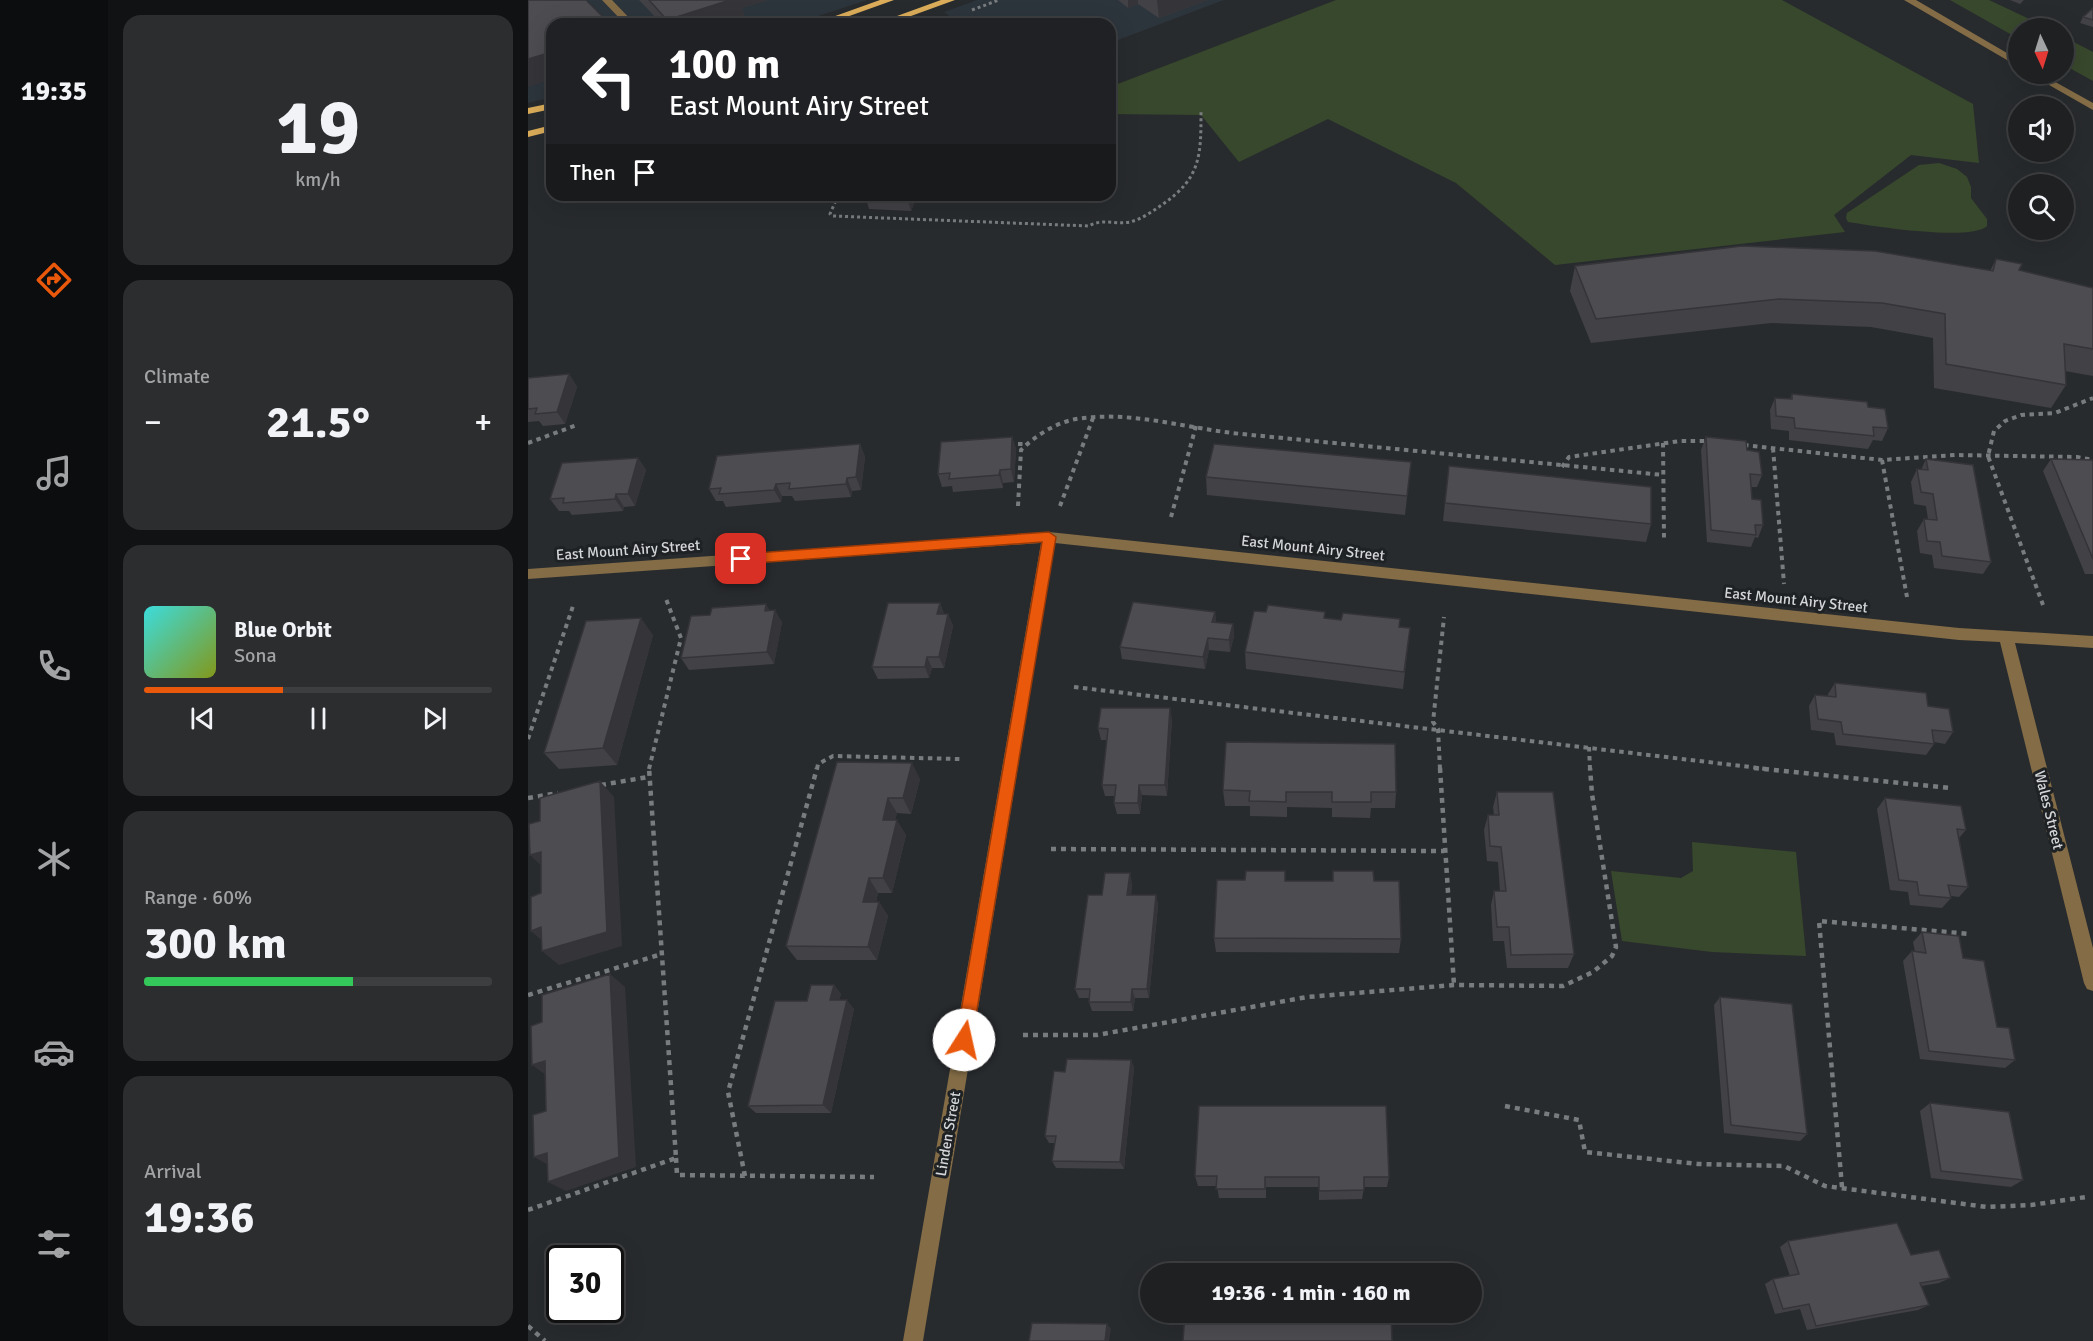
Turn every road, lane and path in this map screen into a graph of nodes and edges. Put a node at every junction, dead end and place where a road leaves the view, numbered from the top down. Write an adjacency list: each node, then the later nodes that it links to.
1 (607, 0): 5 (street)
2 (889, 0): 6 (main road)
3 (950, 0): 7 (main road)
4 (1909, 0): 8 (street)
5 (624, 18)
6 (836, 18)
7 (898, 18)
8 (2008, 58)
9 (2053, 84): 11 (street)
10 (546, 107): 12 (main road)
11 (2093, 107)
12 (528, 111)
13 (1201, 111): 16 (path)
14 (546, 130): 15 (main road)
15 (528, 134)
16 (836, 201)
17 (2093, 398): 28 (path)
18 (1093, 418): 20 (path); 24 (path); 34 (path)
19 (577, 424): 22 (path)
20 (1196, 426): 31 (path); 35 (path)
21 (1714, 442): 23 (path)
22 (528, 443)
23 (1663, 443): 31 (path); 32 (path)
24 (1027, 444): 26 (path); 33 (path)
25 (1738, 444): 27 (path)
26 (1004, 445)
27 (1773, 448): 29 (path); 39 (path)
28 (1988, 456): 29 (path); 30 (path); 42 (path)
29 (1882, 460): 40 (path)
30 (2093, 460)
31 (1562, 467): 32 (path)
32 (1663, 475): 37 (path)
33 (1018, 506)
34 (1060, 506)
35 (1170, 517)
36 (1049, 537): 38 (street, East Mount Airy Street); 45 (street, East Mount Airy Street); 74 (street, Linden Street)
37 (1664, 538)
38 (528, 574)
39 (1784, 584)
40 (1907, 597)
41 (666, 599): 52 (path)
42 (2043, 605)
43 (573, 606): 49 (path)
44 (1444, 617): 48 (path)
45 (2006, 637): 46 (street, East Mount Airy Street); 61 (street, Wales Street)
46 (2093, 642)
47 (1074, 687): 48 (path)
48 (1438, 729): 50 (path); 58 (path)
49 (528, 739)
50 (1589, 747): 54 (path); 62 (path)
51 (960, 759): 67 (path)
52 (648, 777): 53 (path); 60 (path)
53 (593, 787)
54 (1950, 788)
55 (561, 792): 56 (path)
56 (528, 798)
57 (1051, 849): 58 (path)
58 (1444, 851): 62 (path)
59 (1970, 934): 69 (path)
60 (662, 954): 63 (path); 66 (path)
61 (2093, 983)
62 (1454, 985): 64 (path)
63 (528, 996)
64 (1023, 1035)
65 (1505, 1106): 69 (path)
66 (676, 1158): 67 (path); 71 (path)
67 (746, 1176): 68 (path)
68 (874, 1177)
69 (1842, 1187): 70 (path)
70 (2086, 1197)
71 (528, 1210)
72 (528, 1326): 73 (path)
73 (545, 1341)
74 (913, 1341)

